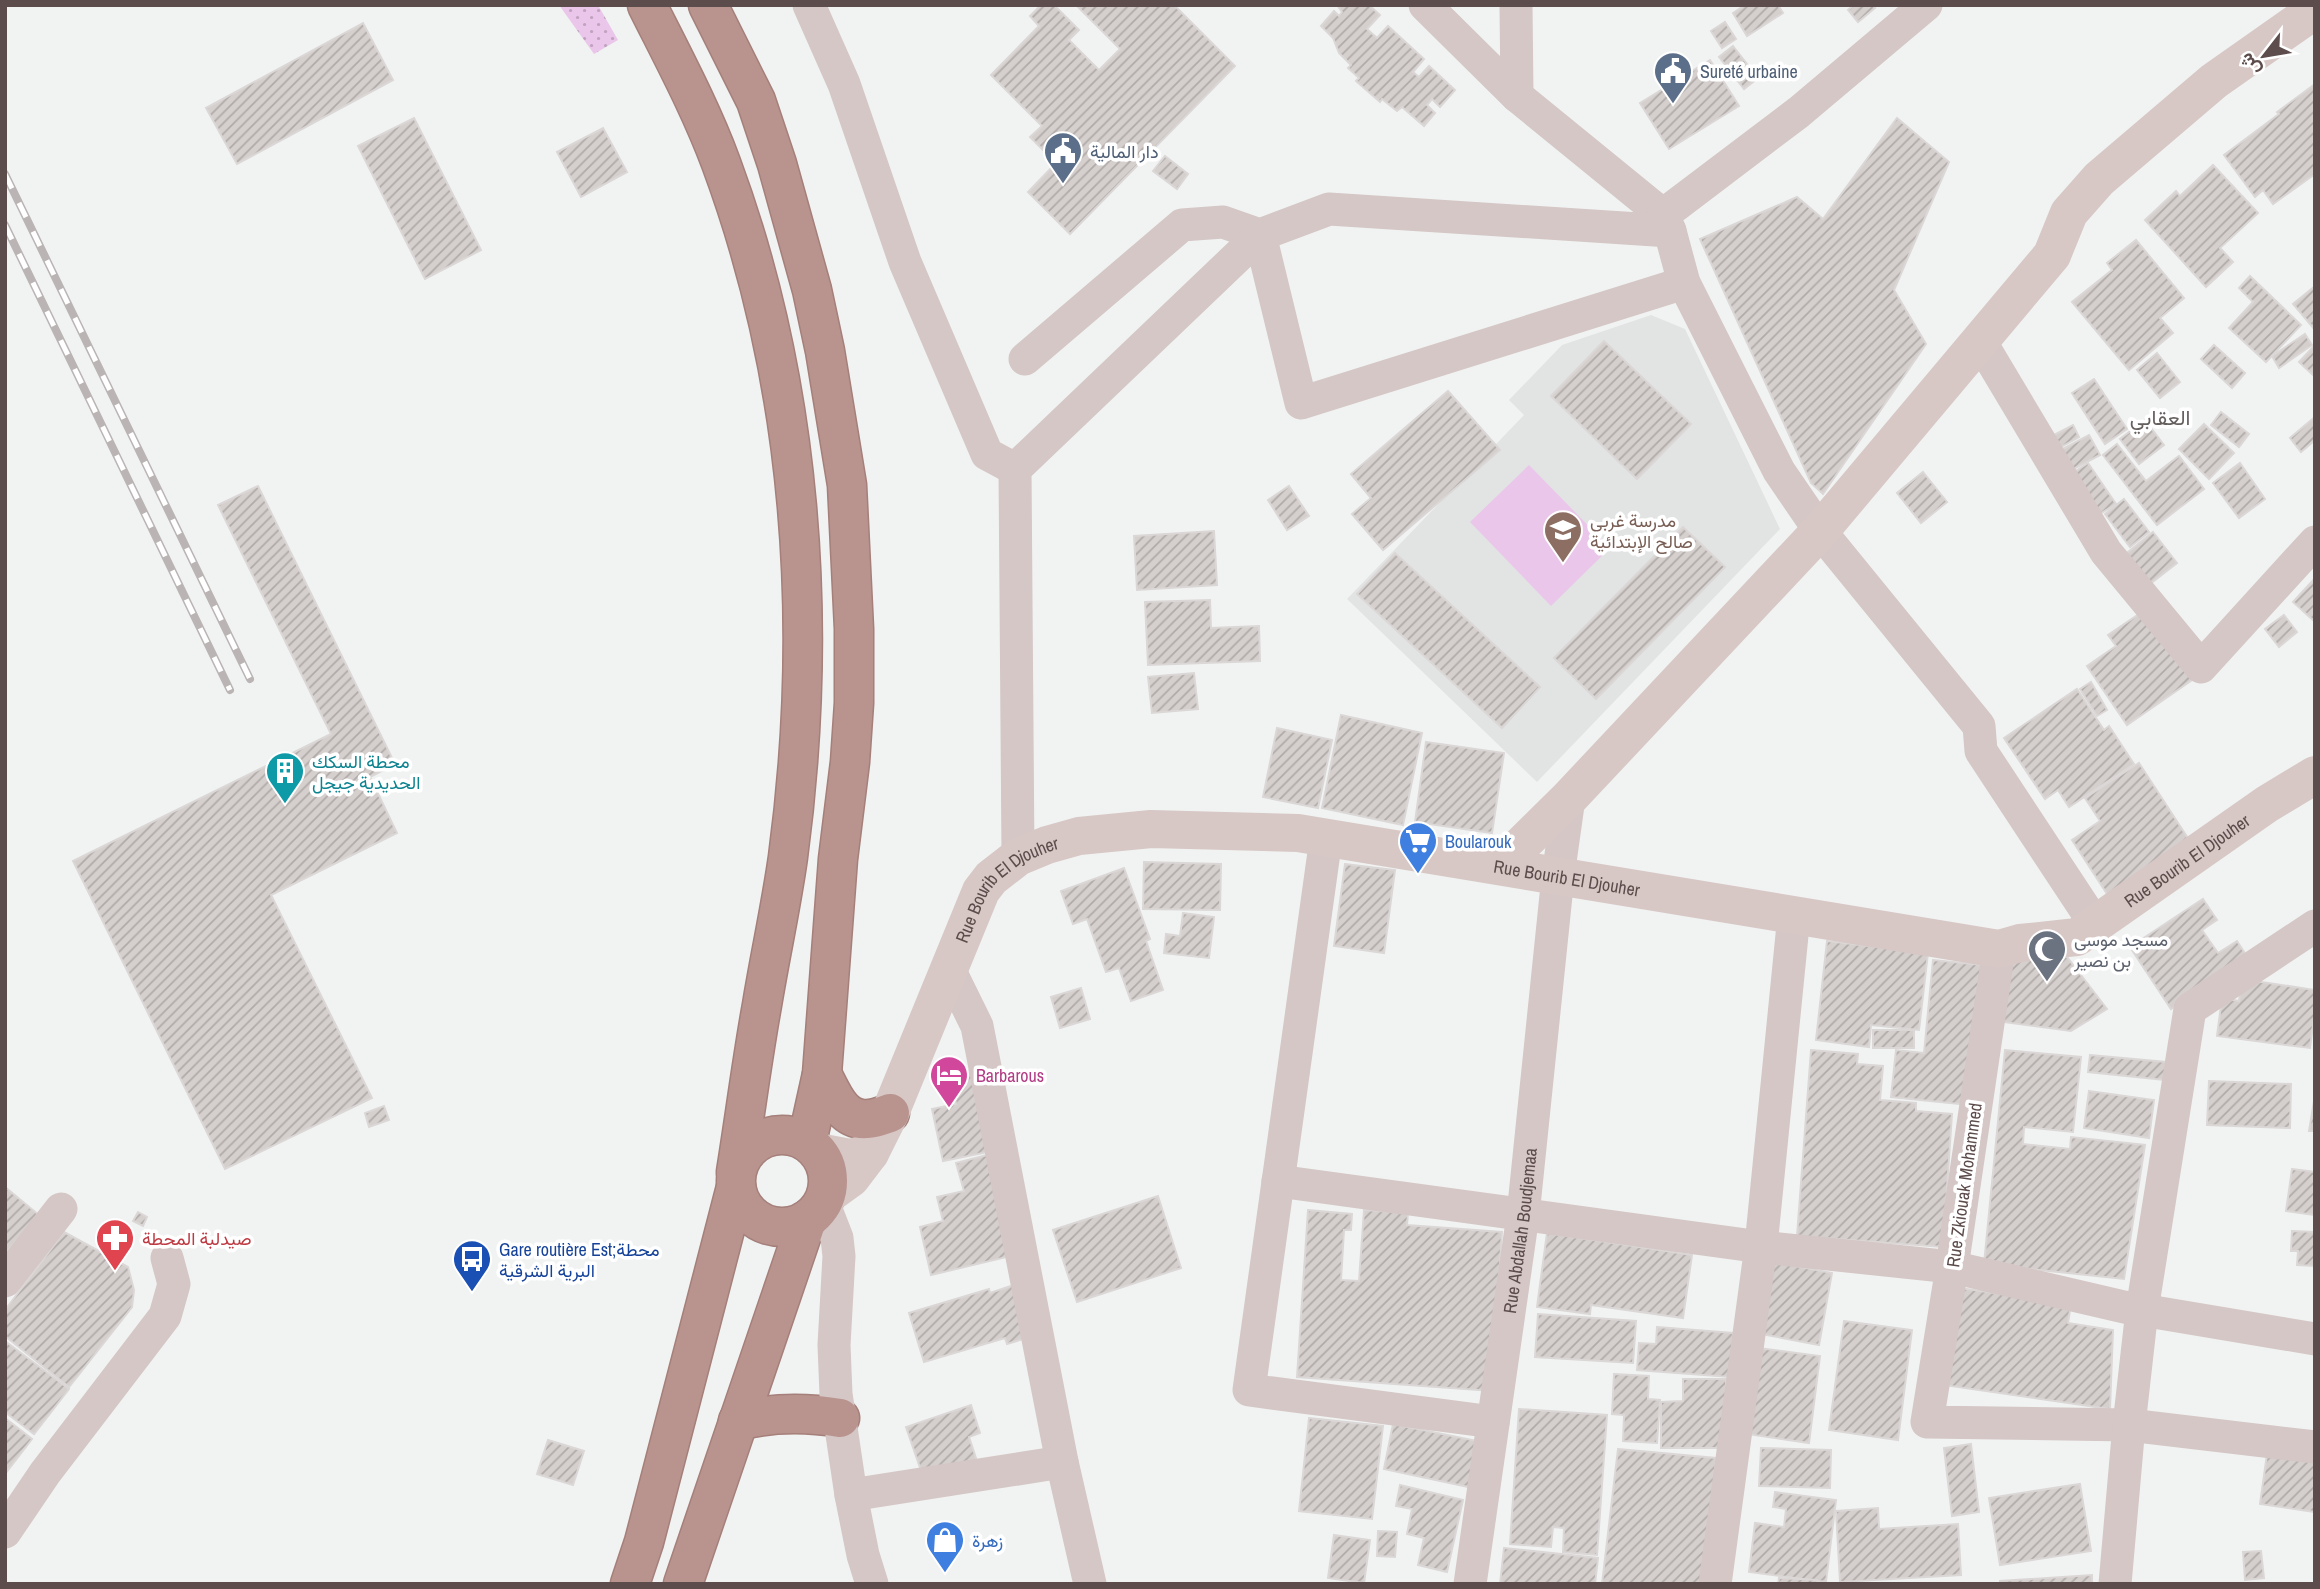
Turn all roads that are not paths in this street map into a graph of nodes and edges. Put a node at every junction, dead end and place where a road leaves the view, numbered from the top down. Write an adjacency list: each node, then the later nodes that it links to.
1 (647, 5): 32 (highway)
2 (708, 5): 28 (highway)
3 (808, 5): 14 (street)
4 (1425, 5): 8 (street)
5 (1516, 5): 8 (street)
6 (1926, 5): 9 (street)
7 (2315, 10): 12 (main road)
8 (1517, 96): 9 (street)
9 (1667, 223): 10 (street); 11 (street)
10 (1260, 235): 11 (street); 13 (street); 14 (street)
11 (1684, 283): 15 (street)
12 (1980, 341): 15 (main road); 16 (street)
13 (1026, 359)
14 (1015, 469): 20 (street)
15 (1820, 531): 18 (main road); 24 (street)
16 (2315, 542)
17 (2315, 775): 24 (main road, Rue Bourib El Djouher)
18 (1569, 798): 21 (main road); 22 (street, Rue Abdallah Boudjemaa)
19 (1326, 838): 20 (main road, Rue Bourib El Djouher); 21 (main road, Rue Bourib El Djouher); 33 (street)
20 (1018, 858): 27 (main road, Rue Bourib El Djouher)
21 (1500, 866): 22 (main road, Rue Bourib El Djouher)
22 (1558, 876): 23 (main road, Rue Bourib El Djouher); 36 (street, Rue Abdallah Boudjemaa)
23 (1794, 915): 26 (main road, Rue Bourib El Djouher); 37 (street)
24 (2095, 924): 26 (main road, Rue Bourib El Djouher)
25 (2315, 926): 41 (street)
26 (1999, 949): 39 (street, Rue Zkiouak Mohammed)
27 (949, 969): 29 (main road, Rue Bourib El Djouher); 48 (street)
28 (822, 1074): 29 (highway); 30 (highway)
29 (890, 1113): 31 (main road, Rue Bourib El Djouher)
30 (813, 1147): 31 (main road); 32 (highway); 34 (highway)
31 (870, 1153): 34 (main road, Rue Bourib El Djouher)
32 (736, 1179): 34 (highway); 51 (highway)
33 (1278, 1181): 36 (street); 45 (street)
34 (819, 1206): 43 (street); 44 (highway)
35 (61, 1209): 40 (street)
36 (1522, 1215): 37 (street); 45 (street, Rue Abdallah Boudjemaa)
37 (1761, 1246): 39 (street); 56 (street)
38 (167, 1258): 50 (street)
39 (1952, 1267): 41 (street); 46 (street, Rue Zkiouak Mohammed)
40 (5, 1281)
41 (2143, 1310): 42 (street); 46 (street)
42 (2315, 1339)
43 (840, 1418): 44 (highway); 49 (street)
44 (738, 1421): 52 (highway)
45 (1493, 1422): 55 (street, Rue Abdallah Boudjemaa)
46 (2129, 1425): 47 (street); 57 (street)
47 (2315, 1447)
48 (1062, 1462): 49 (street); 54 (street)
49 (851, 1495): 53 (street)
50 (5, 1532)
51 (630, 1584)
52 (683, 1584)
53 (872, 1584)
54 (1090, 1584)
55 (1470, 1584)
56 (1715, 1584)
57 (2115, 1584)

